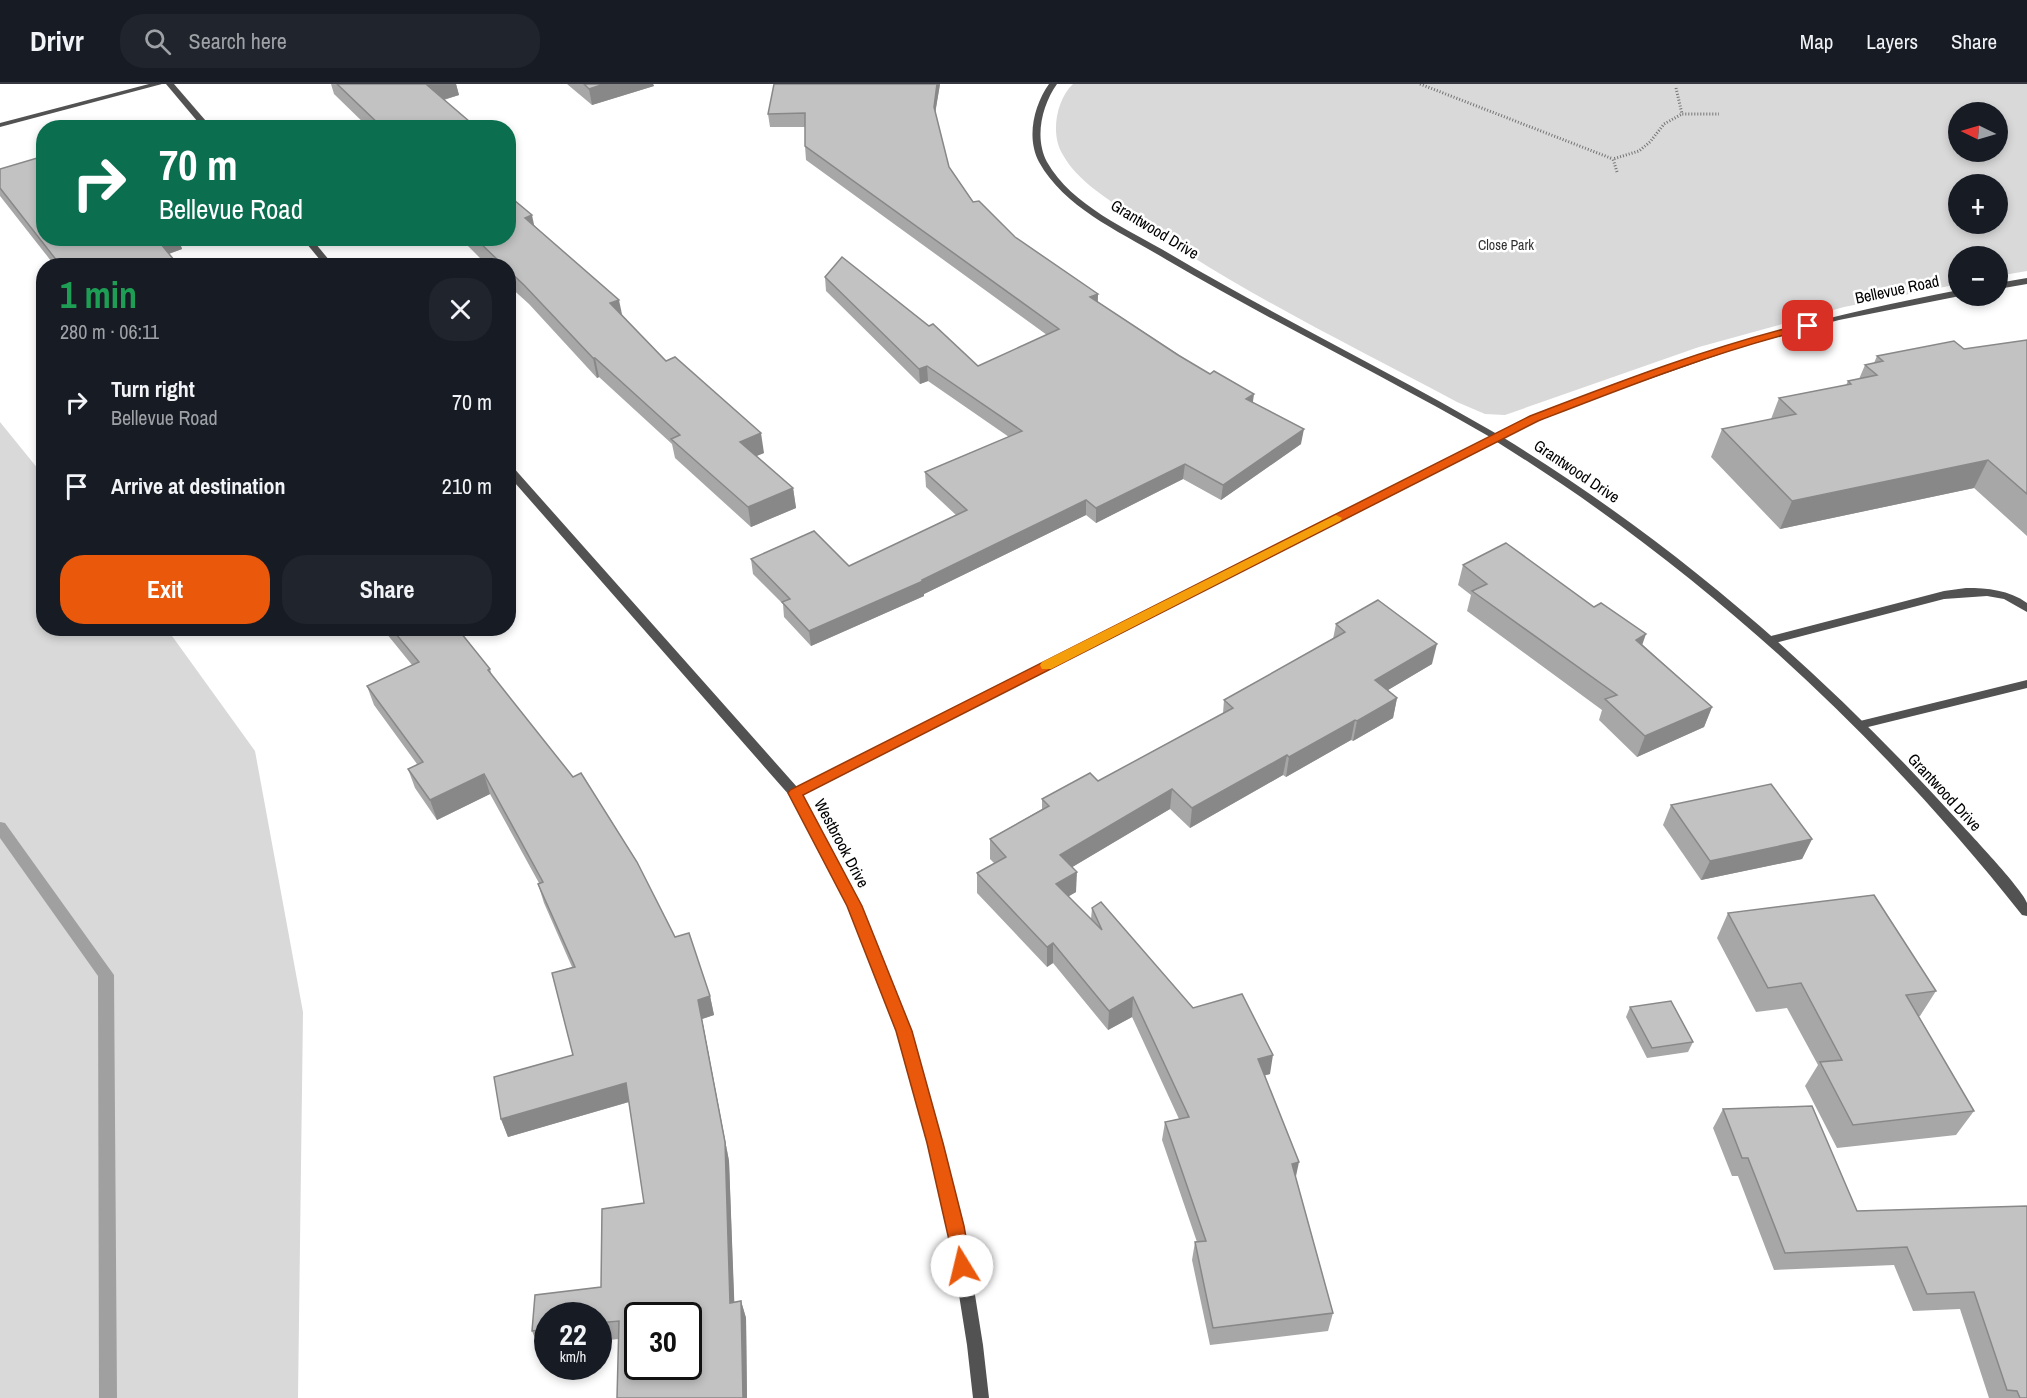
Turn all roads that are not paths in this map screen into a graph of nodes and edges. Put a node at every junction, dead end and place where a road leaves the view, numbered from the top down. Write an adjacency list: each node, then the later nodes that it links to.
1 (158, 84): 5 (street)
2 (170, 84): 4 (street)
3 (1053, 84): 11 (street, Grantwood Drive)
4 (201, 120)
5 (0, 125)
6 (313, 246): 7 (street)
7 (323, 258)
8 (2027, 281): 9 (street)
9 (2008, 284)
10 (1948, 295): 11 (street, Bellevue Road)
11 (1496, 437): 14 (street, Grantwood Drive); 17 (street, Bellevue Road)
12 (516, 477): 17 (street, Westbrook Drive)
13 (2027, 608): 14 (street)
14 (1772, 640): 16 (street, Grantwood Drive)
15 (2027, 684): 16 (street)
16 (1860, 725): 18 (street, Grantwood Drive)
17 (795, 793): 19 (street, Westbrook Drive)
18 (2027, 911)
19 (981, 1398)

